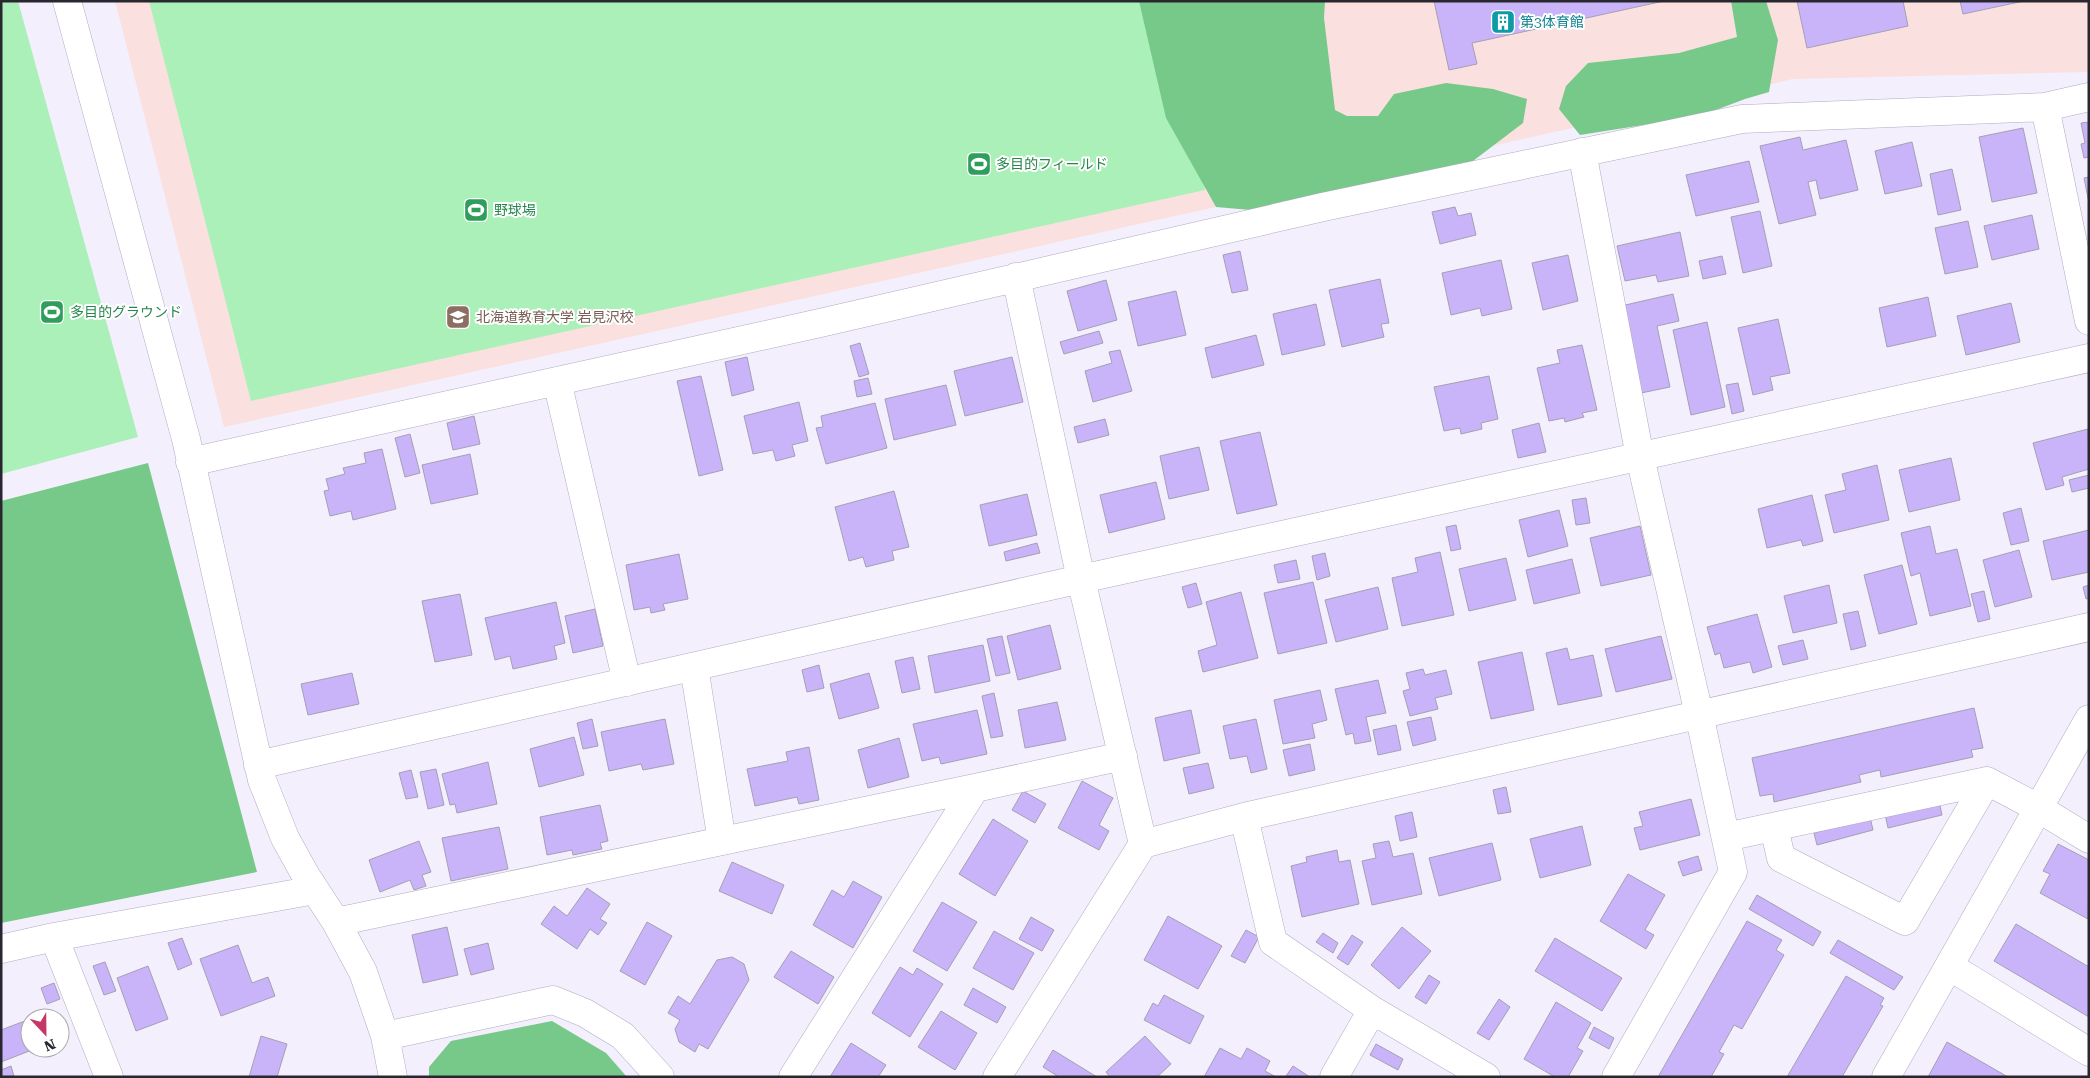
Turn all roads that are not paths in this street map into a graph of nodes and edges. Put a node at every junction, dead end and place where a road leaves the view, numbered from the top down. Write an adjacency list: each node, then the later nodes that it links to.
1 (67, 1): 10 (street)
2 (2089, 97): 3 (street)
3 (2045, 107): 4 (street); 6 (street)
4 (1582, 152): 5 (street); 9 (street)
5 (1016, 277): 8 (street); 11 (street)
6 (2089, 322)
7 (2089, 358): 9 (street)
8 (557, 381): 10 (street); 14 (street)
9 (1640, 457): 11 (street); 15 (street)
10 (190, 462): 18 (street)
11 (1081, 579): 13 (street); 17 (street)
12 (2089, 627): 15 (street)
13 (694, 666): 14 (street); 26 (street)
14 (627, 682): 18 (street)
15 (1699, 714): 22 (street); 24 (street)
16 (2089, 719): 21 (street)
17 (1122, 756): 20 (street); 27 (street)
18 (258, 765): 28 (street)
19 (1987, 781): 21 (street); 23 (street); 23 (street)
20 (975, 788): 26 (street); 39 (street)
21 (2038, 808): 25 (street); 32 (street)
22 (1244, 817): 27 (street); 33 (street)
23 (1774, 827): 24 (street)
24 (1726, 837): 43 (street)
25 (2089, 838)
26 (722, 841): 29 (street)
27 (1143, 844): 40 (street)
28 (316, 890): 29 (street); 30 (street)
29 (336, 922): 34 (street)
30 (54, 937): 31 (street); 36 (street)
31 (1, 949)
32 (1949, 966): 35 (street); 44 (street)
33 (1372, 1010): 41 (street); 42 (street)
34 (385, 1036): 37 (street); 38 (street)
35 (2089, 1052)
36 (109, 1077)
37 (393, 1077)
38 (660, 1077)
39 (793, 1077)
40 (997, 1077)
41 (1334, 1077)
42 (1486, 1077)
43 (1616, 1077)
44 (1886, 1077)

